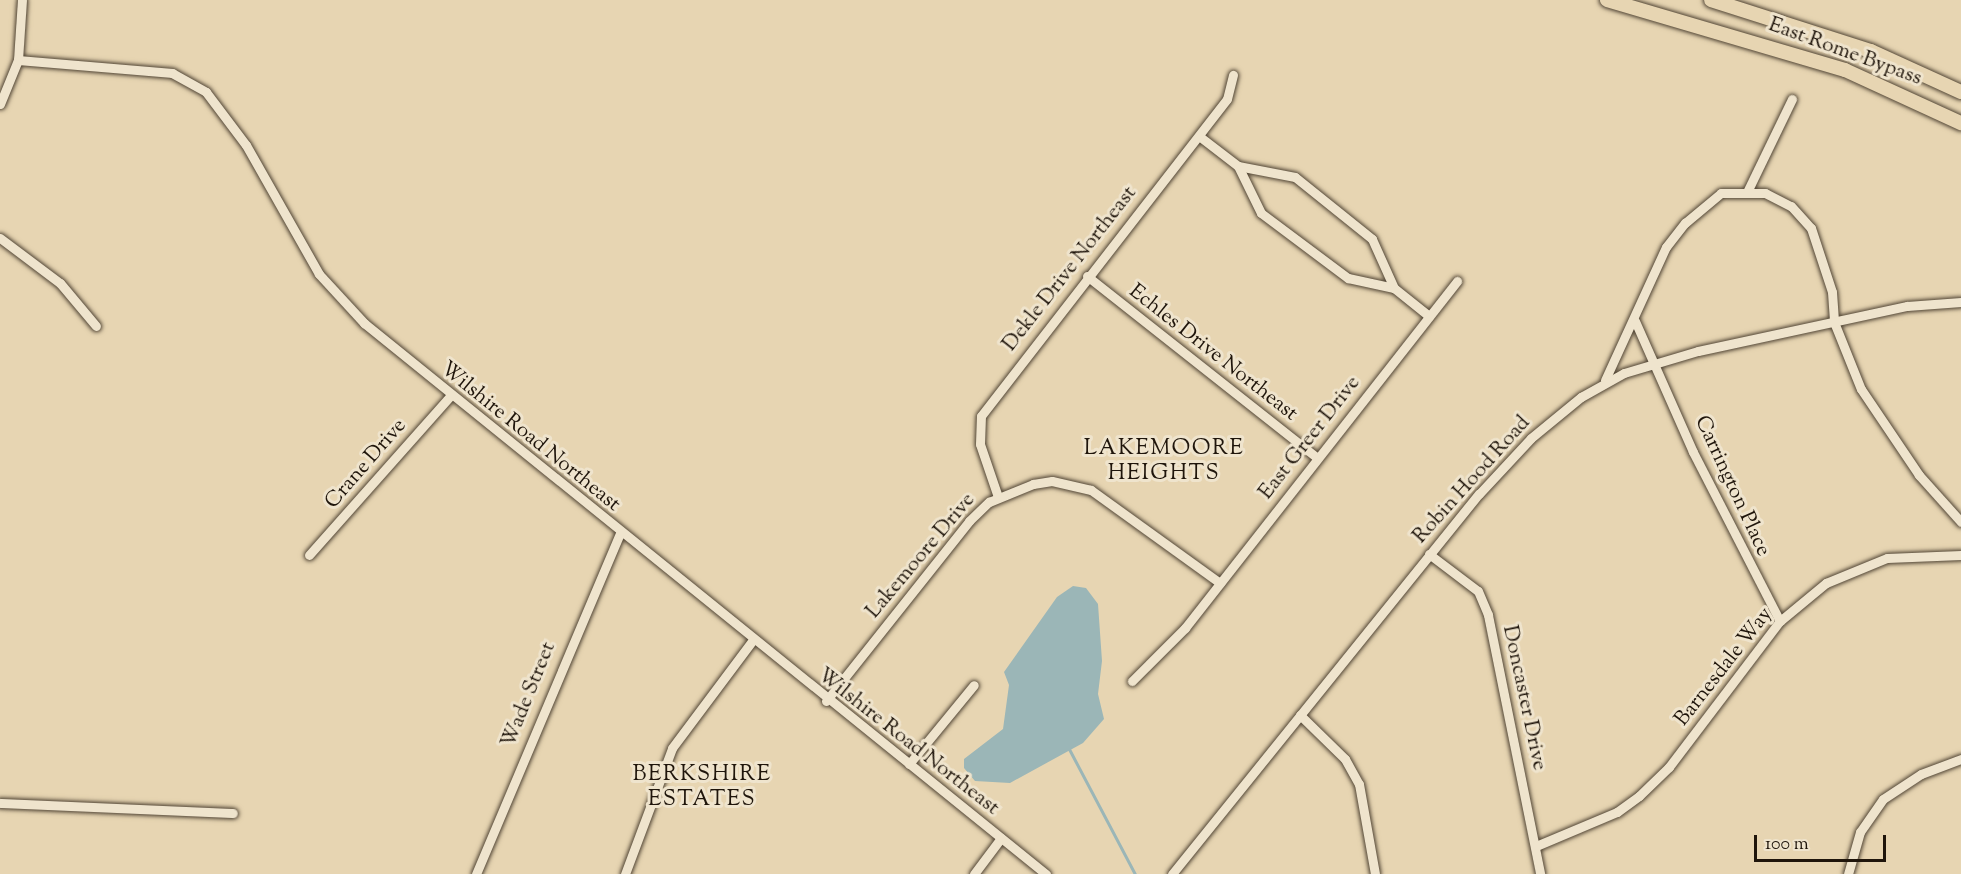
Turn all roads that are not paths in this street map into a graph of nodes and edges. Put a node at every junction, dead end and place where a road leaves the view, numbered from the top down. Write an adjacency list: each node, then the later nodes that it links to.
1 (22, 0): 4 (street)
2 (1607, 0): 9 (highway, East Rome Bypass)
3 (1711, 0): 6 (highway, East Rome Bypass)
4 (18, 60): 8 (street); 24 (street, Wilshire Road Northeast)
5 (1233, 75): 10 (street, Dekle Drive Northeast)
6 (1961, 92)
7 (1792, 99): 12 (street)
8 (0, 104)
9 (1961, 123)
10 (1199, 136): 11 (street); 14 (street, Dekle Drive Northeast)
11 (1238, 166): 16 (street); 16 (street)
12 (1748, 190): 19 (street); 20 (street)
13 (0, 238): 21 (street)
14 (1087, 276): 25 (street, Echles Drive Northeast); 26 (street, Dekle Drive Northeast)
15 (1457, 281): 18 (street, East Greer Drive)
16 (1394, 288): 18 (street)
17 (1961, 303): 20 (street, Robin Hood Road)
18 (1429, 316): 25 (street, East Greer Drive)
19 (1635, 321): 22 (street, Carrington Place); 23 (street)
20 (1834, 322): 22 (street, Robin Hood Road); 27 (street)
21 (96, 326)
22 (1654, 364): 23 (street, Robin Hood Road); 33 (street, Carrington Place)
23 (1601, 384): 29 (street, Robin Hood Road)
24 (450, 396): 28 (street, Wilshire Road Northeast); 30 (street, Crane Drive)
25 (1316, 457): 32 (street, East Greer Drive)
26 (998, 497): 32 (street, Lakemoore Drive); 37 (street, Lakemoore Drive)
27 (1961, 522)
28 (620, 532): 34 (street, Wilshire Road Northeast); 45 (street, Wade Street)
29 (1429, 554): 38 (street, Robin Hood Road); 44 (street, Doncaster Drive)
30 (309, 555)
31 (1961, 555): 33 (street, Barnesdale Way)
32 (1220, 583): 35 (street, East Greer Drive)
33 (1780, 621): 44 (street, Barnesdale Way)
34 (752, 641): 37 (street, Wilshire Road Northeast); 46 (street)
35 (1132, 681)
36 (974, 685): 40 (street)
37 (826, 701): 40 (street, Wilshire Road Northeast)
38 (1300, 715): 49 (street, Robin Hood Road); 50 (street)
39 (1961, 759): 52 (street)
40 (909, 764): 43 (street, Wilshire Road Northeast)
41 (0, 803): 42 (street)
42 (233, 813)
43 (1001, 838): 47 (street); 48 (street, Wilshire Road Northeast)
44 (1536, 846): 51 (street, Doncaster Drive)
45 (476, 874)
46 (625, 874)
47 (974, 874)
48 (1046, 874)
49 (1172, 874)
50 (1376, 874)
51 (1540, 874)
52 (1848, 874)

